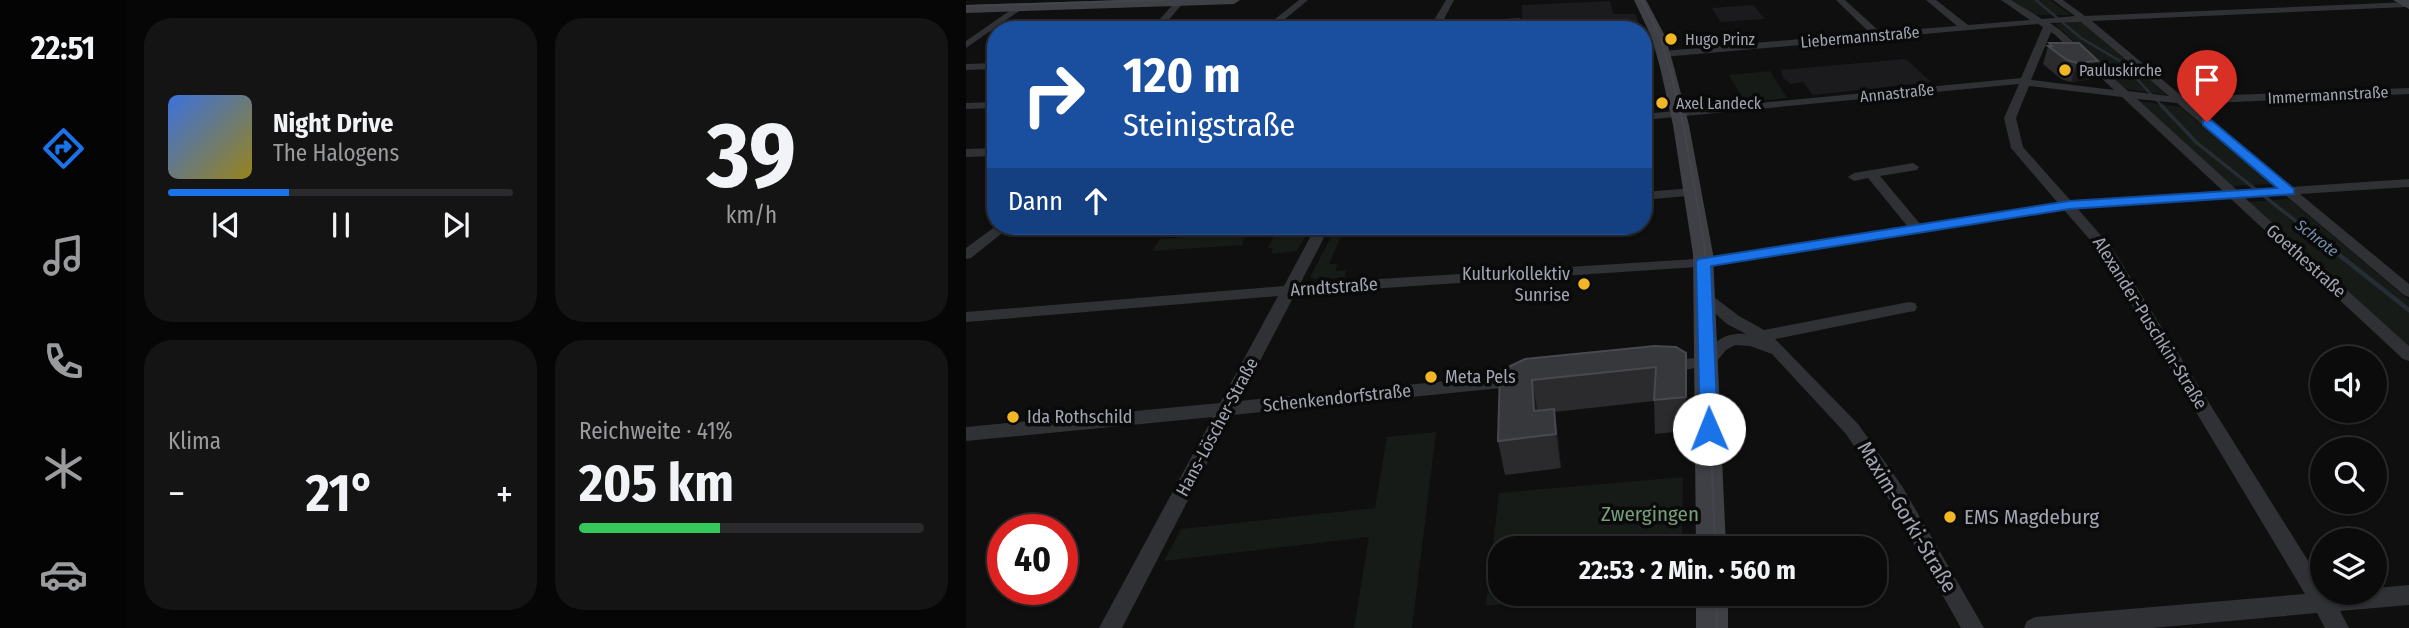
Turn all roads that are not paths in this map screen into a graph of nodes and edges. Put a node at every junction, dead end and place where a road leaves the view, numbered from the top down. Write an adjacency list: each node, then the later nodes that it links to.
1 (1063, 0): 11 (street)
2 (1234, 0): 10 (street)
3 (1304, 0): 18 (street)
4 (1450, 0): 19 (street)
5 (1640, 0): 20 (street)
6 (1840, 0): 25 (street)
7 (1930, 0): 23 (street)
8 (2005, 0): 21 (street)
9 (2057, 0): 15 (street)
10 (1181, 2): 13 (street); 17 (street)
11 (966, 3)
12 (2405, 3): 15 (street, Liebermannstraße)
13 (1021, 7): 14 (street); 16 (street)
14 (966, 9)
15 (2082, 19): 21 (street, Liebermannstraße); 34 (street)
16 (1001, 21)
17 (1163, 21)
18 (1277, 21)
19 (1439, 21)
20 (1649, 21)
21 (2052, 22): 23 (street, Liebermannstraße); 30 (street, Alexander-Puschkin-Straße); 32 (street, Goethestraße)
22 (1652, 27): 27 (street)
23 (1966, 28): 25 (street, Liebermannstraße)
24 (987, 30): 26 (street)
25 (1877, 36): 27 (street, Liebermannstraße)
26 (966, 45)
27 (1664, 54): 37 (street)
28 (987, 66): 29 (street)
29 (966, 67)
30 (2027, 81): 32 (street, Annastraße); 37 (street, Annastraße); 49 (street, Alexander-Puschkin-Straße)
31 (2409, 91): 34 (street, Immermannstraße)
32 (2124, 94): 33 (street, Annastraße); 47 (street, Goethestraße)
33 (2163, 99): 34 (street, Immermannstraße)
34 (2179, 99): 46 (street)
35 (987, 105): 36 (street)
36 (966, 106)
37 (1678, 115): 38 (street, Annastraße); 45 (street)
38 (1652, 116)
39 (987, 152): 40 (street)
40 (966, 153)
41 (1913, 167): 42 (street)
42 (1871, 174): 43 (street); 50 (street)
43 (1854, 177)
44 (2409, 183): 46 (street, Arndtstraße)
45 (1693, 192): 48 (street); 54 (street)
46 (2289, 192): 47 (street, Arndtstraße); 56 (street)
47 (2233, 194): 49 (street, Arndtstraße); 62 (street, Goethestraße)
48 (1652, 195)
49 (2069, 205): 50 (street, Arndtstraße); 69 (street, Alexander-Puschkin-Straße)
50 (1918, 230): 54 (street, Arndtstraße)
51 (992, 235): 53 (street)
52 (1317, 235): 55 (street, Hans-Löscher-Straße)
53 (966, 255)
54 (1703, 262): 55 (street, Arndtstraße); 57 (street)
55 (1287, 290): 59 (street, Arndtstraße); 66 (street, Hans-Löscher-Straße)
56 (2409, 292)
57 (1705, 297): 60 (street, Maxim-Gorki-Straße); 63 (street)
58 (1909, 307): 60 (street)
59 (966, 317)
60 (1762, 336): 61 (street, Maxim-Gorki-Straße)
61 (1778, 349): 63 (street); 77 (street, Maxim-Gorki-Straße)
62 (2409, 355)
63 (1707, 362): 64 (street); 68 (street)
64 (1650, 367)
65 (1542, 378): 66 (street, Schenkendorfstraße)
66 (1226, 408): 67 (street, Schenkendorfstraße); 75 (street, Hans-Löscher-Straße)
67 (966, 434)
68 (1711, 536)
69 (2310, 583)
70 (2409, 595): 71 (street)
71 (2387, 597)
72 (2310, 604): 78 (street)
73 (2323, 605): 79 (street, Alexander-Puschkin-Straße)
74 (1712, 606): 76 (street)
75 (1110, 628)
76 (1712, 628)
77 (1973, 628)
78 (2035, 628)
79 (2338, 628)

